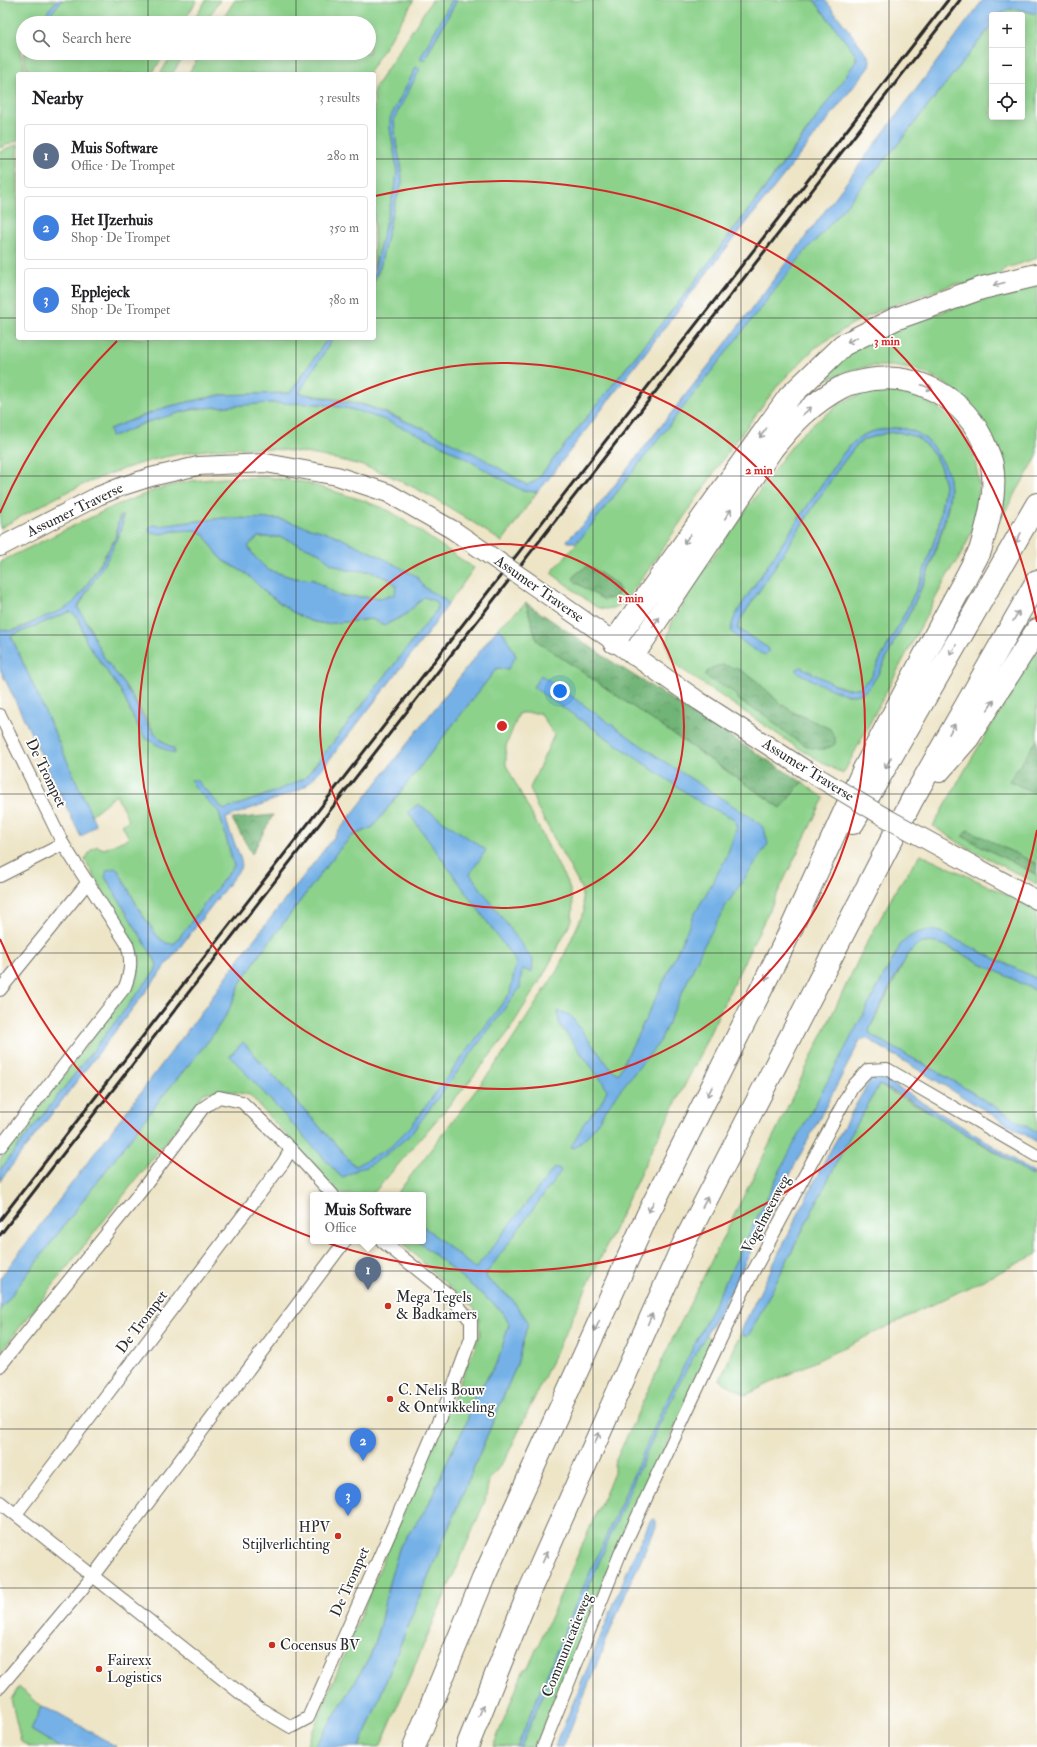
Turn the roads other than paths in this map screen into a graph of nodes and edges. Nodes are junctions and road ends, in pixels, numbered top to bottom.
1 (1037, 275) edge
2 (1037, 504) edge
3 (0, 547) edge
4 (1037, 581) edge
5 (1037, 630) edge
6 (614, 642) junction
7 (634, 654) junction
8 (0, 715) edge
9 (912, 800) junction
10 (63, 844) junction
11 (0, 876) edge
12 (88, 882) junction
13 (1037, 900) edge
14 (786, 940) junction
15 (0, 989) edge
16 (0, 1147) edge
17 (290, 1149) junction
18 (1037, 1156) edge
19 (330, 1192) edge
20 (343, 1244) edge
21 (386, 1244) edge
22 (0, 1366) edge
23 (0, 1502) edge
24 (16, 1514) junction
25 (620, 1554) joint
26 (93, 1576) junction
27 (0, 1687) edge
28 (414, 1747) edge
29 (467, 1747) edge
30 (543, 1747) edge

1 -> 6 highway
2 -> 14 highway
3 - 6 main road, Assumer Traverse, bridge
9 -> 4 highway
9 -> 5 highway
6 - 7 main road, Assumer Traverse
7 - 13 main road, Assumer Traverse, bridge
7 -> 14 highway
8 - 10 street, De Trompet
29 -> 9 highway
10 - 11 street
10 - 12 street, De Trompet
12 - 15 street
12 - 16 street, De Trompet
14 -> 28 highway
17 - 19 street
17 - 22 street
17 - 24 street, De Trompet
18 - 25 street, Vogelmeerweg
20 - 26 street
21 - 26 street, De Trompet
23 - 24 street, De Trompet
24 - 26 street, De Trompet
25 - 30 street, Communicatieweg
26 - 27 street

